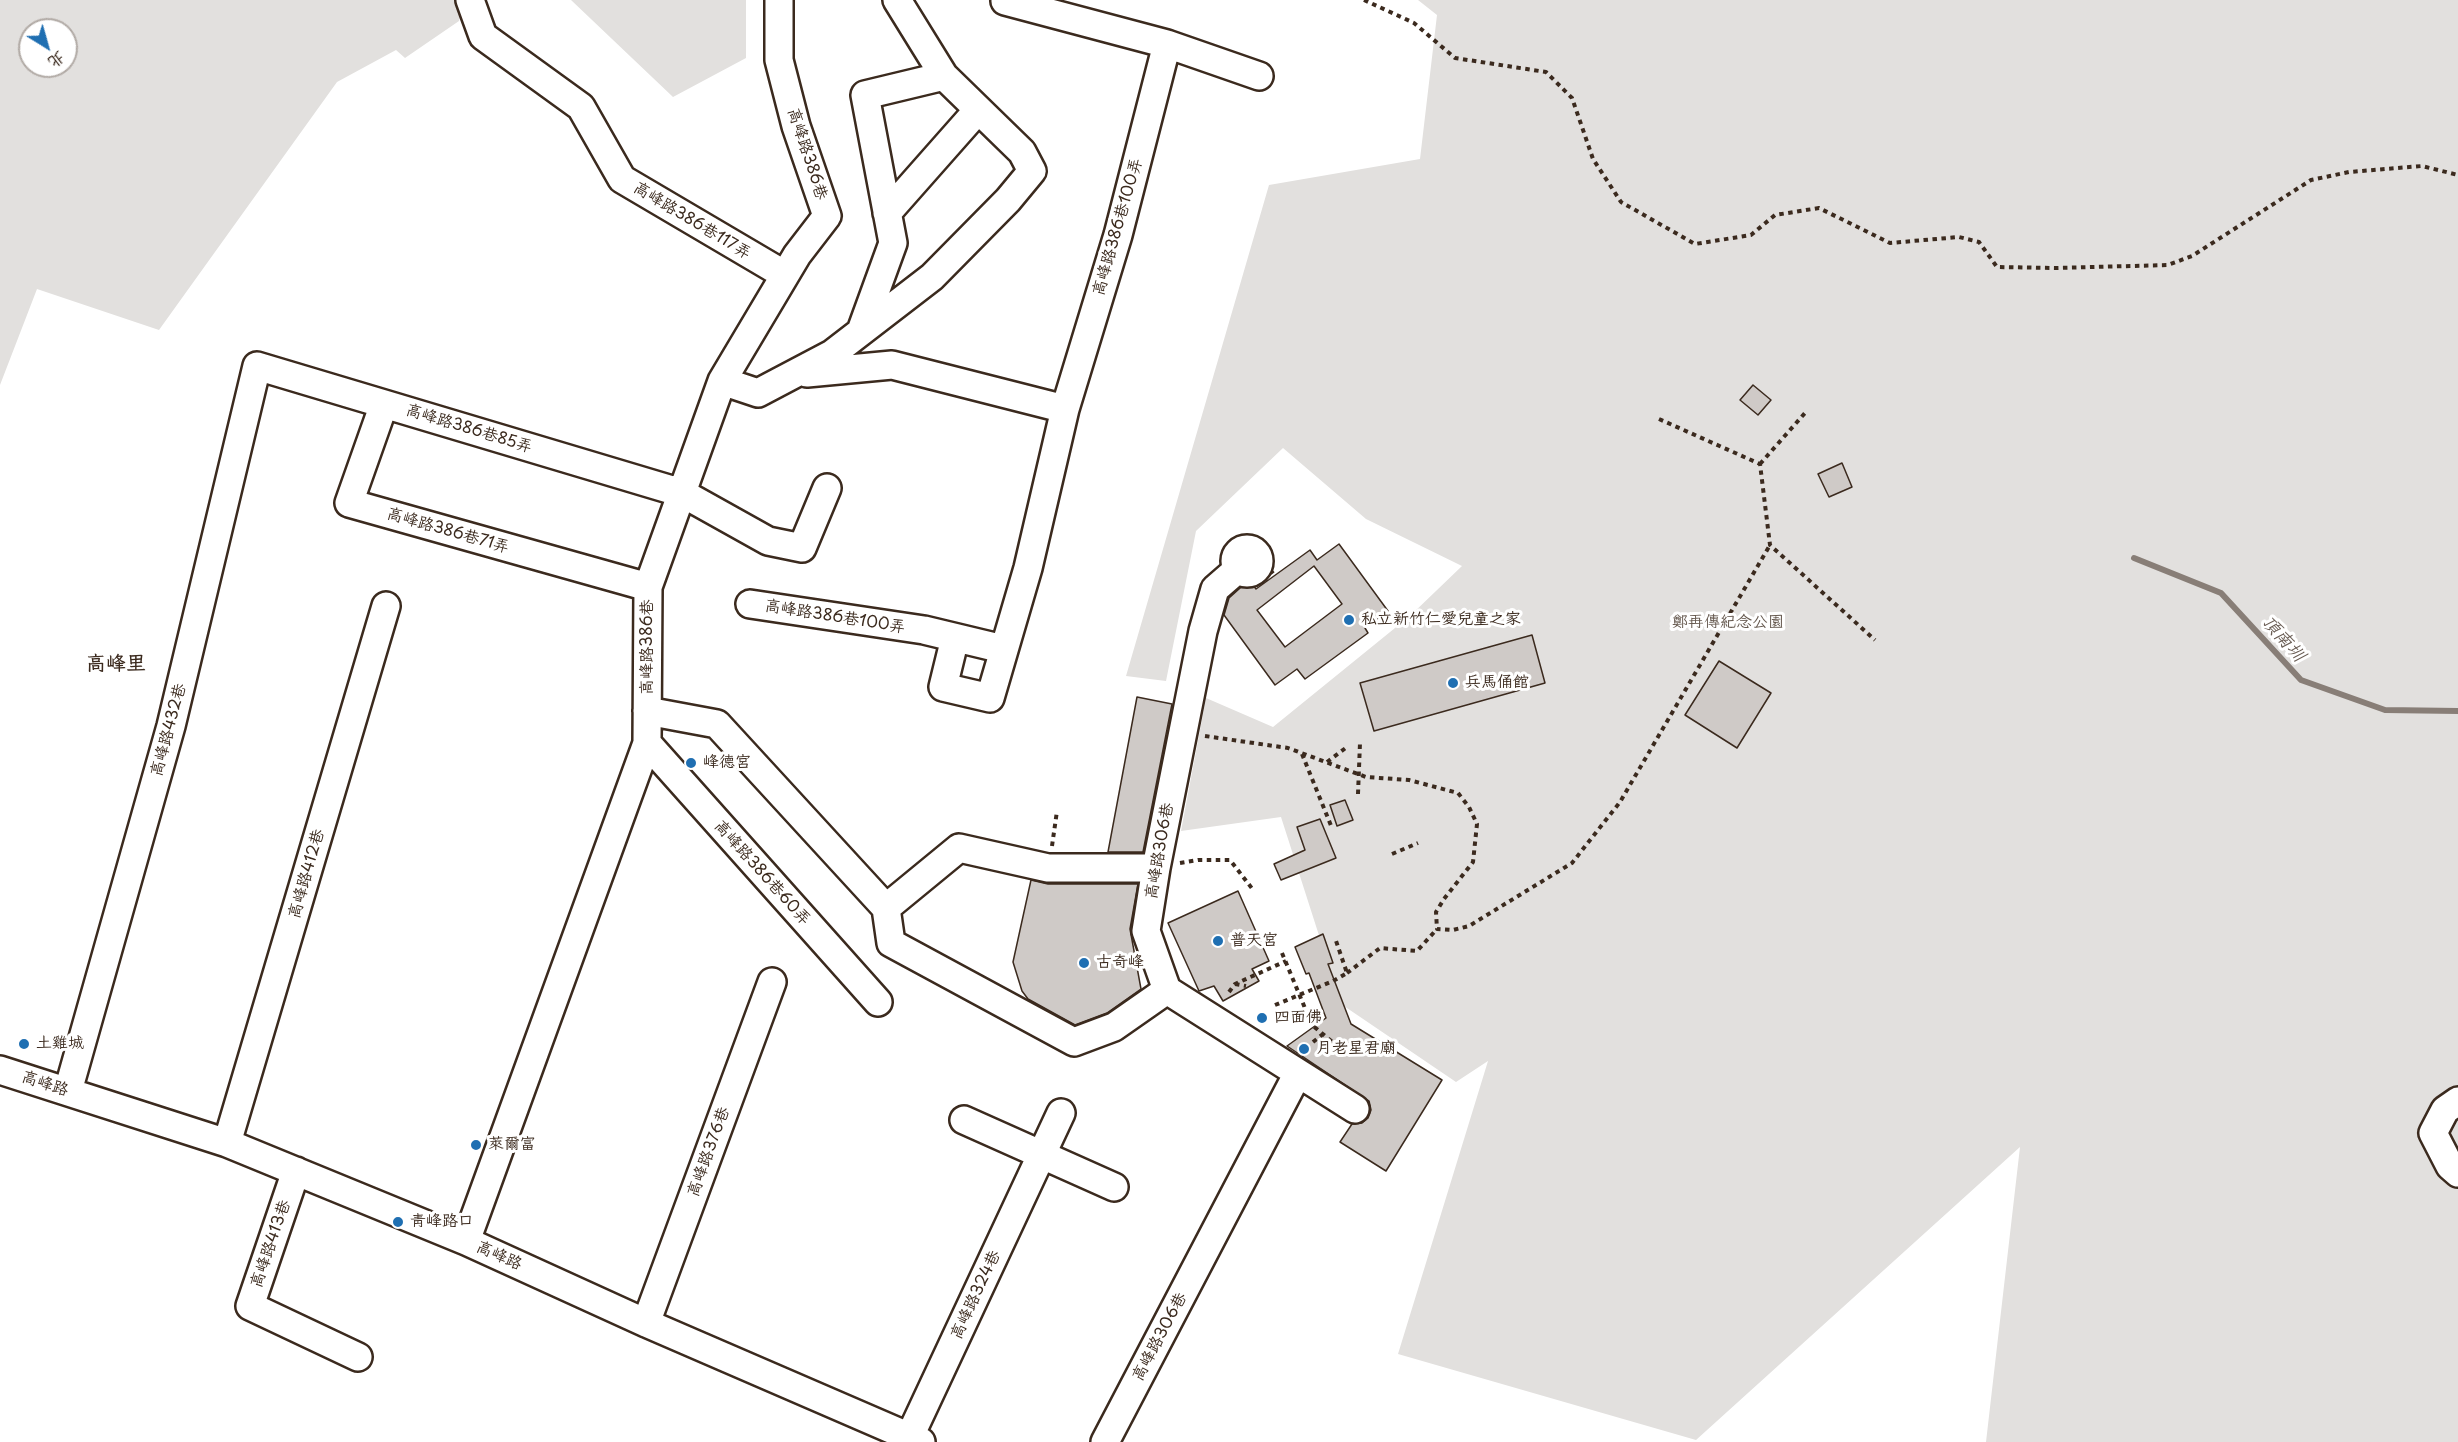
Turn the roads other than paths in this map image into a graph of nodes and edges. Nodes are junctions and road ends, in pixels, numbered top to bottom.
1 (470, 0) edge
2 (779, 0) edge
3 (897, 0) edge
4 (1005, 1) edge
5 (1167, 44) junction
6 (944, 76) junction
7 (1259, 76) dead end
8 (978, 110) junction
9 (887, 213) junction
10 (785, 275) junction
11 (861, 331) junction
12 (257, 366) joint
13 (794, 374) junction
14 (723, 381) junction
15 (384, 404) junction
16 (1065, 409) junction
17 (827, 488) dead end
18 (682, 493) junction
19 (1247, 561) road end
20 (648, 588) junction
21 (750, 604) dead end
22 (386, 606) dead end
23 (955, 638) junction
24 (1003, 649) junction
25 (647, 711) junction
26 (647, 743) junction
27 (1156, 868) junction
28 (886, 908) junction
29 (772, 982) dead end
30 (1167, 990) junction
31 (878, 1002) dead end
32 (0, 1070) edge
33 (1298, 1073) junction
34 (68, 1091) junction
35 (2458, 1101) edge
36 (1355, 1109) dead end
37 (1061, 1113) dead end
38 (964, 1120) dead end
39 (227, 1143) junction
40 (1042, 1155) junction
41 (296, 1171) junction
42 (2458, 1173) edge
43 (1114, 1187) dead end
44 (466, 1241) junction
45 (646, 1323) junction
46 (358, 1357) dead end
47 (915, 1439) edge
48 (1105, 1442) edge

1 - 10 street, 高峰路386巷117弄
2 - 10 street, 高峰路386巷
3 - 6 street
4 - 5 street
5 - 7 street
5 - 16 street, 高峰路386巷100弄
6 - 8 street
6 - 9 street
8 - 9 street
8 - 11 street
9 - 11 street
10 - 14 street, 高峰路386巷
11 - 13 street
12 - 15 street, 高峰路386巷85弄
12 - 34 street, 高峰路432巷
13 - 14 street
13 - 16 street
14 - 18 street, 高峰路386巷
15 - 18 street, 高峰路386巷85弄
15 - 20 street, 高峰路386巷71弄
16 - 24 street, 高峰路386巷100弄
17 - 18 street, 高峰路386巷85弄
18 - 20 street, 高峰路386巷
19 - 27 street, 高峰路306巷
20 - 25 street, 高峰路386巷
21 - 23 street, 高峰路386巷100弄
22 - 39 street, 高峰路412巷
23 - 24 street, 高峰路386巷100弄
23 - 24 street, 高峰路386巷100弄
25 - 26 street, 高峰路386巷
25 - 28 street
26 - 31 street, 高峰路386巷60弄
26 - 44 street, 高峰路386巷
27 - 28 street
27 - 30 street, 高峰路306巷
28 - 30 street
29 - 45 street, 高峰路376巷
30 - 33 street
32 - 34 street, 高峰路
33 - 36 street
33 - 48 street, 高峰路306巷
34 - 39 street, 高峰路
35 - 42 street
37 - 40 street, 高峰路324巷
38 - 40 street
39 - 41 street, 高峰路
40 - 43 street
40 - 47 street, 高峰路324巷
41 - 44 street, 高峰路
41 - 46 street, 高峰路413巷
44 - 45 street, 高峰路
45 - 47 street, 高峰路

